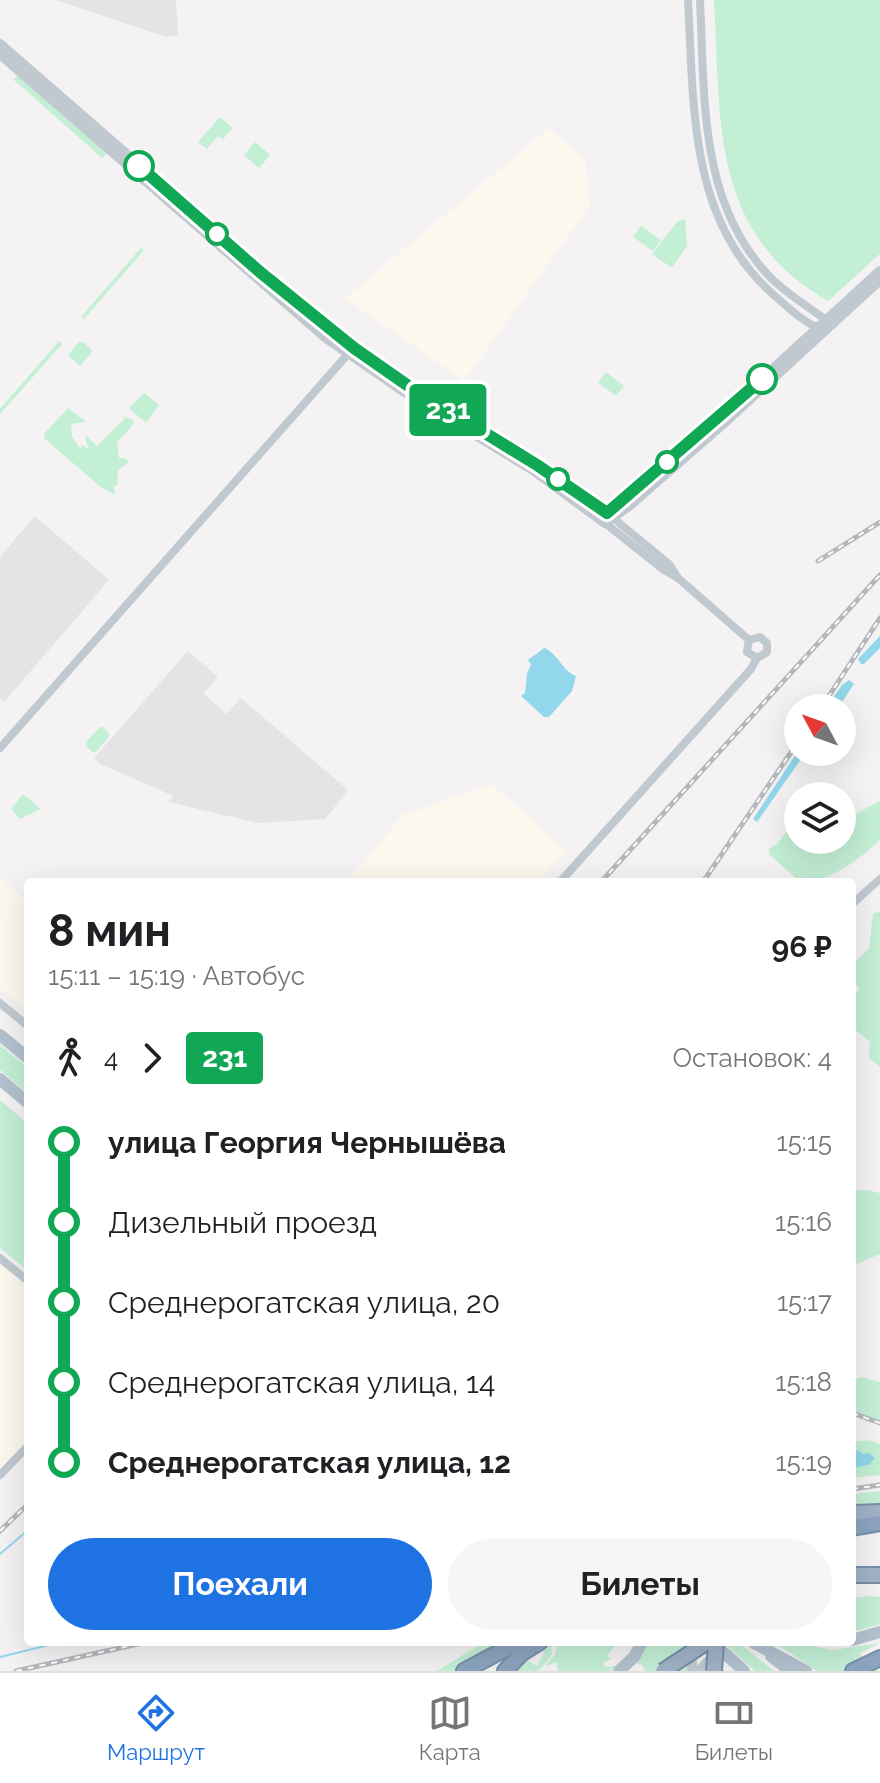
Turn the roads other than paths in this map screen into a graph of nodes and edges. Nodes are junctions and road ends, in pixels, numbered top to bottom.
1 (688, 0) edge
2 (700, 0) edge
3 (0, 44) edge
4 (0, 54) edge
5 (880, 271) edge
6 (880, 280) edge
7 (822, 326) junction
8 (348, 354) junction
9 (609, 518) junction
10 (749, 640) junction
11 (757, 658) junction
12 (0, 748) edge
13 (564, 878) edge
14 (880, 879) edge
15 (856, 900) edge
16 (0, 1003) edge
17 (24, 1023) edge
18 (0, 1035) edge
19 (24, 1055) edge
20 (0, 1079) edge
21 (24, 1100) edge
22 (0, 1258) edge
23 (24, 1278) edge
24 (24, 1450) edge
25 (0, 1475) edge
26 (880, 1512) edge
27 (856, 1513) edge
28 (880, 1523) edge
29 (856, 1527) edge
30 (880, 1532) edge
31 (856, 1535) edge
32 (856, 1575) edge
33 (880, 1575) edge
34 (880, 1632) edge
35 (856, 1639) edge
36 (510, 1646) edge
37 (534, 1646) edge
38 (640, 1646) edge
39 (701, 1646) edge
40 (759, 1646) edge
41 (761, 1646) edge
42 (719, 1657) edge
43 (880, 1658) edge
44 (464, 1671) edge
45 (505, 1671) edge
46 (619, 1671) edge
47 (663, 1671) edge
48 (699, 1671) edge
49 (744, 1671) edge
50 (790, 1671) edge
51 (806, 1671) edge
52 (853, 1671) edge

1 - 7 street
2 - 7 street
3 - 9 street
4 - 8 street
5 - 7 street
6 - 7 street
7 - 9 street
8 - 9 street
8 - 12 street
9 - 10 street
10 - 11 street
10 - 11 street
11 - 13 street
14 - 15 street
16 - 17 street
18 - 19 main road
20 - 21 main road
22 - 23 street
24 - 25 street
26 - 27 highway
28 - 29 highway
30 - 31 highway
32 - 33 highway
34 - 35 main road
36 - 44 highway
37 - 45 highway
38 - 46 main road
39 - 47 highway, bridge
40 - 50 main road
41 - 51 main road
42 - 48 street
42 - 49 main road
43 - 52 highway

